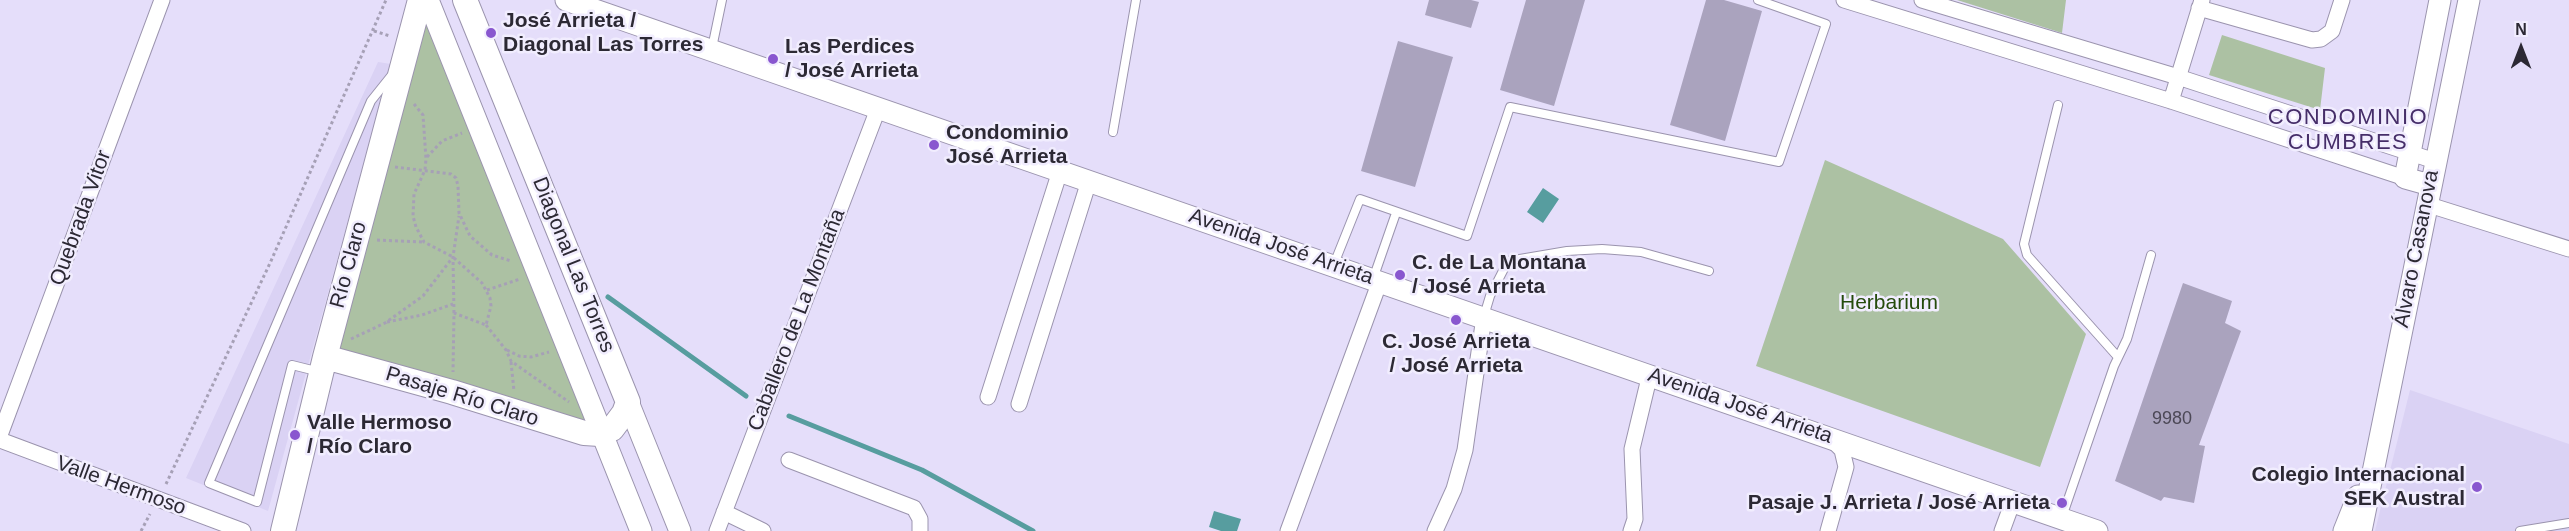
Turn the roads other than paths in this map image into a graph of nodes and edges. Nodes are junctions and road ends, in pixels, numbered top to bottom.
1 (162, 0) edge
2 (420, 0) edge
3 (428, 0) edge
4 (465, 0) edge
5 (566, 0) edge
6 (722, 0) edge
7 (1136, 0) edge
8 (1758, 0) edge
9 (1844, 0) edge
10 (1923, 0) edge
11 (2342, 0) edge
12 (2440, 0) edge
13 (2469, 0) edge
14 (2201, 4) edge
15 (1921, 24) junction
16 (712, 49) junction
17 (406, 59) junction
18 (2178, 77) junction
19 (2171, 101) junction
20 (2058, 105) dead end
21 (878, 109) junction
22 (1113, 132) dead end
23 (2410, 154) junction
24 (2435, 161) junction
25 (1060, 171) junction
26 (2405, 178) junction
27 (1089, 181) junction
28 (2428, 194) junction
29 (1396, 213) junction
30 (2569, 249) edge
31 (2151, 255) dead end
32 (1333, 265) junction
33 (1709, 271) dead end
34 (1377, 280) junction
35 (1484, 317) junction
36 (2117, 356) junction
37 (323, 365) junction
38 (1650, 374) junction
39 (988, 397) dead end
40 (628, 402) junction
41 (1019, 404) dead end
42 (600, 434) junction
43 (0, 435) edge
44 (1827, 436) junction
45 (0, 441) edge
46 (1883, 455) junction
47 (789, 460) dead end
48 (2374, 464) junction
49 (1846, 467) junction
50 (2013, 501) junction
51 (724, 512) junction
52 (2062, 519) junction
53 (2569, 523) edge
54 (243, 531) edge
55 (283, 531) edge
56 (641, 531) edge
57 (680, 531) edge
58 (717, 531) edge
59 (764, 531) edge
60 (920, 531) edge
61 (1288, 531) edge
62 (1435, 531) edge
63 (1631, 531) edge
64 (1828, 531) edge
65 (2002, 531) edge
66 (2097, 531) edge
67 (2344, 531) edge
68 (2361, 531) edge
69 (2520, 531) edge

1 - 43 street, Quebrada Vitor
2 - 17 main road, Río Claro
3 - 42 street, Diagonal Las Torres
4 - 40 main road, Diagonal Las Torres
5 - 16 street, Avenida José Arrieta
6 - 16 lane
7 - 22 lane
8 - 29 lane
9 - 15 street
10 - 15 street
10 - 18 street
11 - 14 street
12 - 23 street, Álvaro Casanova
13 - 24 street, Álvaro Casanova
14 - 18 street
15 - 19 street
16 - 21 street, Avenida José Arrieta
17 - 37 main road, Río Claro
17 - 37 lane
18 - 19 street
18 - 23 street
19 - 26 street
20 - 36 lane
21 - 25 street, Avenida José Arrieta
21 - 51 street, Caballero de La Montaña
23 - 24 street
23 - 26 street, Álvaro Casanova
24 - 28 street, Álvaro Casanova
25 - 27 street, Avenida José Arrieta
25 - 39 street
26 - 28 street
27 - 32 street, Avenida José Arrieta
27 - 41 street
28 - 30 street
28 - 48 street, Álvaro Casanova
29 - 32 lane
29 - 34 lane
31 - 36 lane
32 - 34 street, Avenida José Arrieta
33 - 35 lane
34 - 35 street, Avenida José Arrieta
34 - 61 street
35 - 38 street, Avenida José Arrieta
35 - 62 street
36 - 52 lane
37 - 42 main road, Pasaje Río Claro
37 - 55 main road, Río Claro
38 - 44 street, Avenida José Arrieta
38 - 63 street
40 - 42 main road
40 - 57 street, Diagonal Las Torres
42 - 56 street, Diagonal Las Torres
44 - 46 street, Avenida José Arrieta
44 - 49 street
45 - 54 street, Valle Hermoso
46 - 49 street
46 - 50 street, Avenida José Arrieta
47 - 60 street
48 - 67 street, Álvaro Casanova
48 - 68 street, Álvaro Casanova
49 - 64 street
50 - 52 street, Avenida José Arrieta
50 - 65 street
51 - 58 street, Caballero de La Montaña
51 - 59 street
52 - 66 street, Avenida José Arrieta
53 - 69 lane

